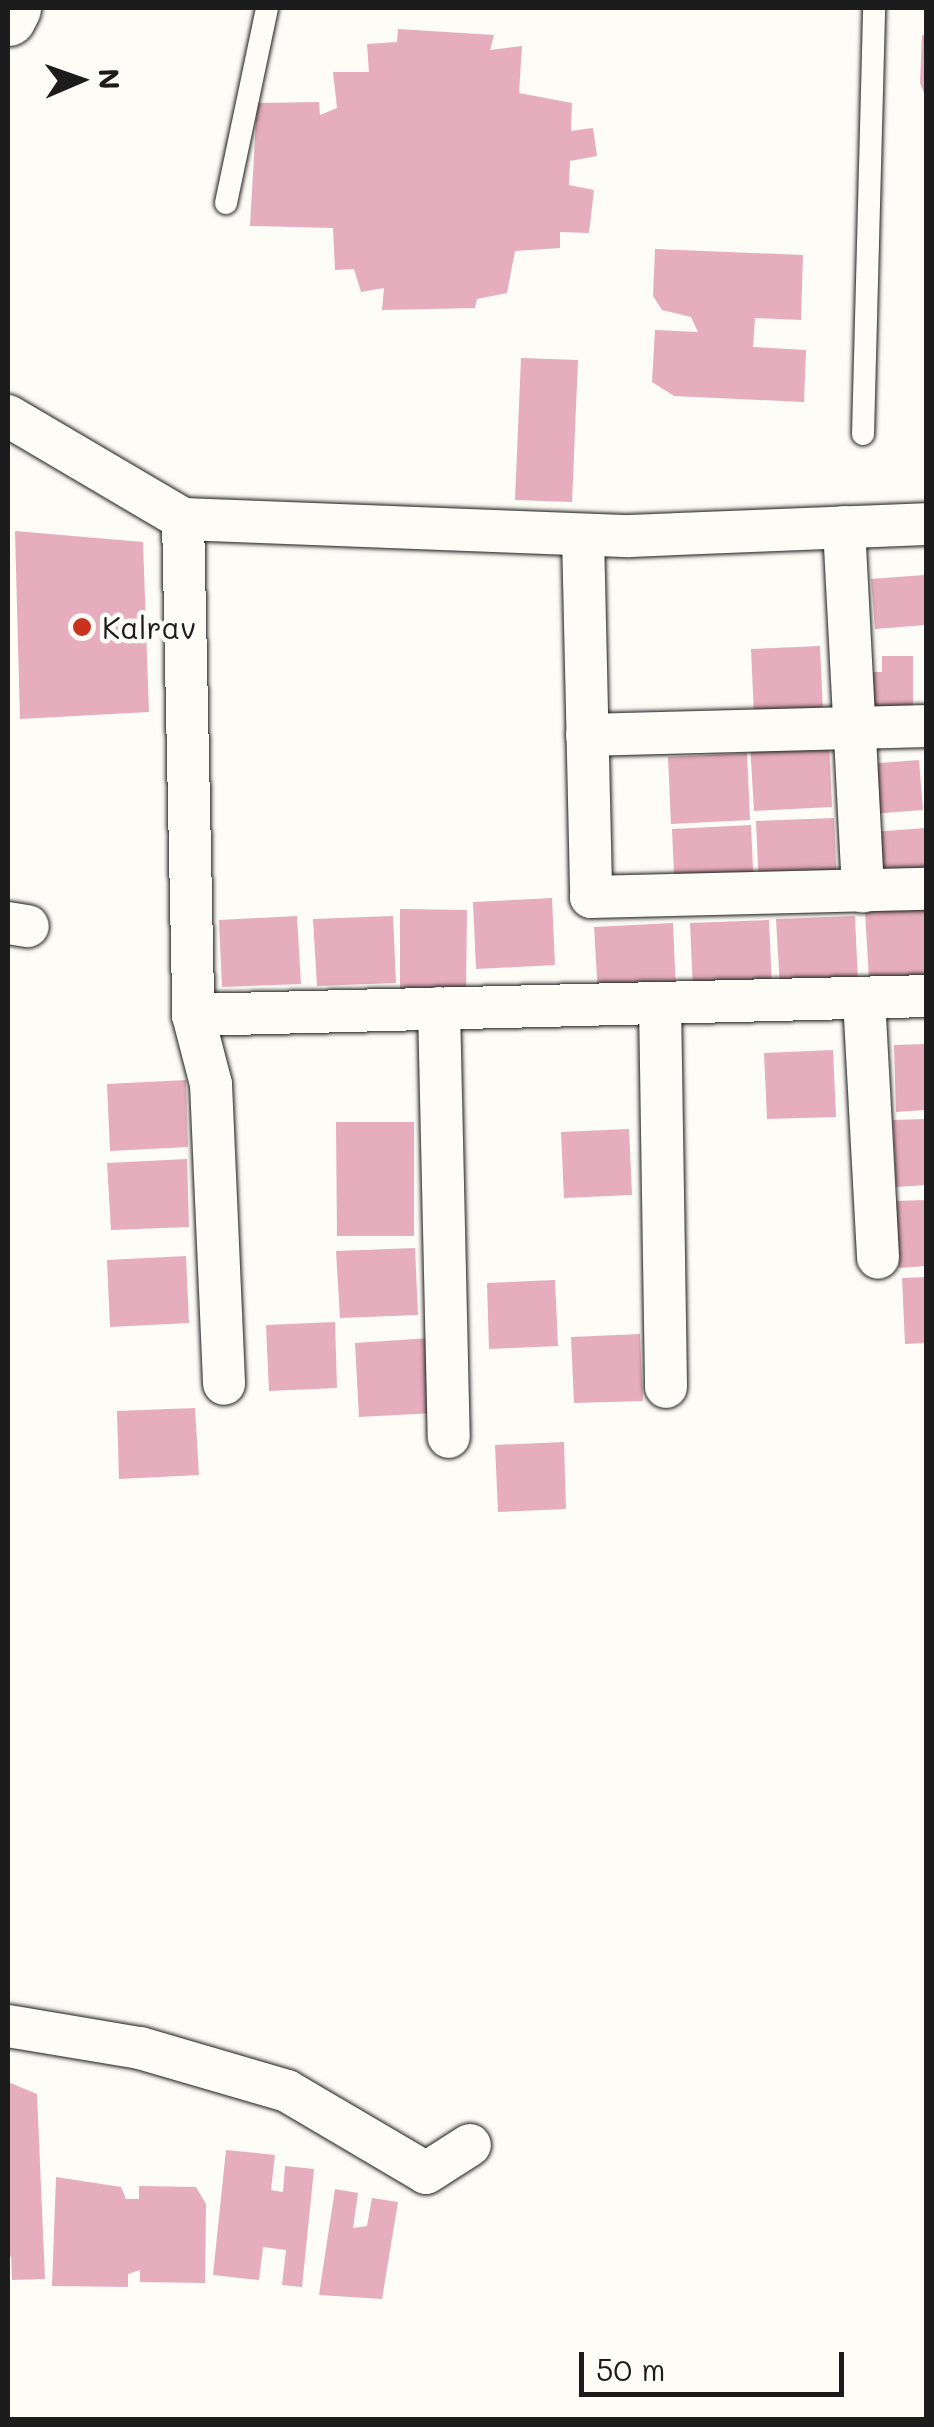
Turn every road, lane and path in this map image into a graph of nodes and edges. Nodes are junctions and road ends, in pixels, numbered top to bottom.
1 (13, 8) edge
2 (267, 8) edge
3 (874, 8) edge
4 (8, 18) edge
5 (226, 203) dead end
6 (8, 416) edge
7 (863, 434) dead end
8 (183, 519) junction
9 (926, 524) edge
10 (844, 527) junction
11 (583, 535) junction
12 (926, 726) edge
13 (854, 728) junction
14 (588, 735) junction
15 (926, 889) edge
16 (863, 892) junction
17 (926, 996) edge
18 (864, 998) junction
19 (660, 1003) junction
20 (440, 1008) junction
21 (193, 1015) junction
22 (878, 1258) dead end
23 (224, 1384) dead end
24 (666, 1387) dead end
25 (449, 1437) dead end
26 (8, 2026) edge
27 (470, 2145) dead end

1 - 4 main road
2 - 5 lane
3 - 7 lane
6 - 8 street
8 - 11 street
8 - 21 street
9 - 10 street
10 - 11 street
10 - 13 street
11 - 14 street
12 - 13 street
13 - 14 street
13 - 16 street
14 - 16 street
15 - 16 street
17 - 18 street
18 - 19 street
18 - 22 street
19 - 20 street
19 - 24 street
20 - 21 street
20 - 25 street
21 - 23 street
26 - 27 street

